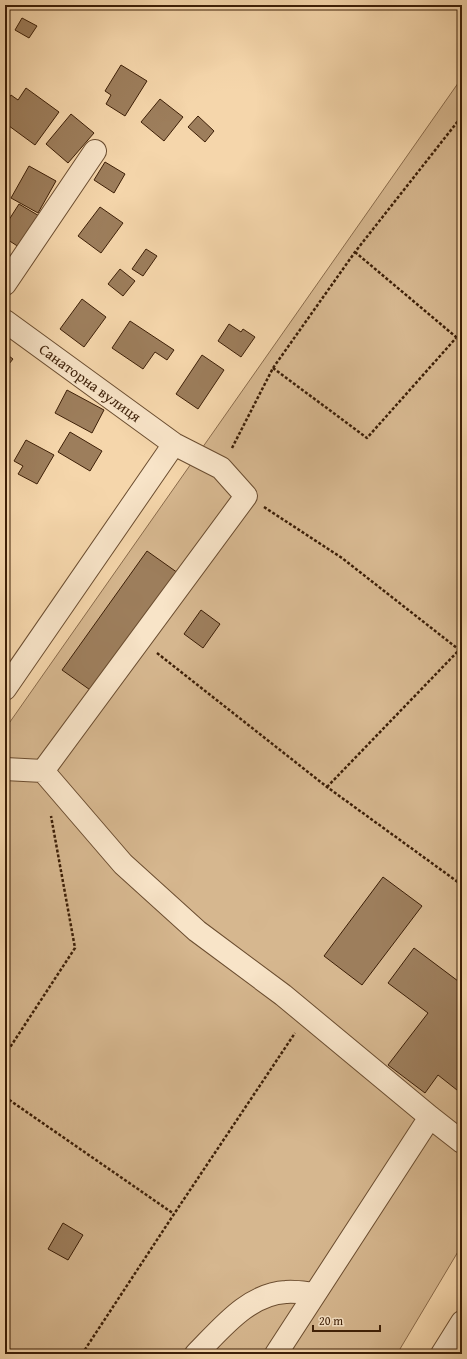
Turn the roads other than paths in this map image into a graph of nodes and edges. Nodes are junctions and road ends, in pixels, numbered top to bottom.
1 (95, 150) dead end
2 (5, 284) edge
3 (5, 321) edge
4 (174, 444) junction
5 (5, 689) edge
6 (5, 769) edge
7 (42, 771) junction
8 (430, 1117) junction
9 (462, 1142) edge
10 (314, 1294) junction
11 (462, 1322) edge
12 (196, 1354) edge
13 (276, 1354) edge
14 (442, 1354) edge

1 - 2 street
3 - 4 street, Санаторна вулиця
4 - 5 street
4 - 7 street, Санаторна вулиця
6 - 7 street
7 - 8 street
8 - 9 street
8 - 10 street
10 - 12 street
10 - 13 street
11 - 14 street

